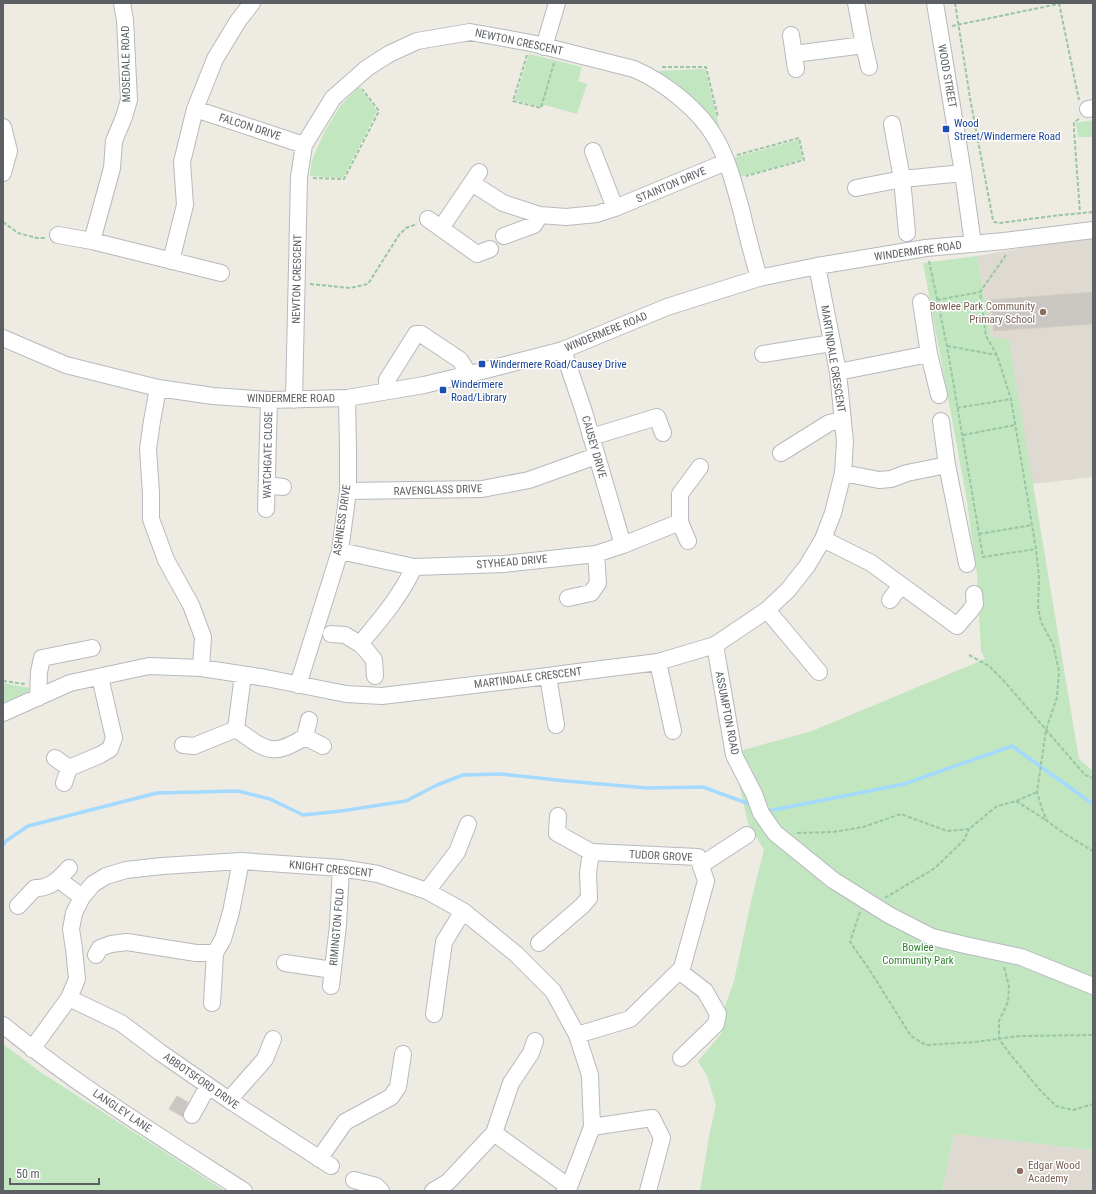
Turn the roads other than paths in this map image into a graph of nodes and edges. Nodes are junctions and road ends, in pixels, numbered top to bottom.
1 (122, 3) edge
2 (252, 3) edge
3 (557, 3) edge
4 (856, 3) edge
5 (935, 3) edge
6 (792, 35) dead end
7 (864, 45) junction
8 (544, 47) junction
9 (869, 67) dead end
10 (195, 109) junction
11 (892, 124) dead end
12 (3, 127) edge
13 (304, 145) junction
14 (593, 151) dead end
15 (725, 160) junction
16 (3, 173) edge
17 (963, 173) junction
18 (902, 179) junction
19 (856, 188) dead end
20 (616, 208) junction
21 (540, 215) junction
22 (428, 219) road end
23 (441, 228) junction
24 (1093, 230) edge
25 (907, 233) dead end
26 (58, 235) road end
27 (504, 236) dead end
28 (92, 241) junction
29 (973, 244) junction
30 (490, 249) dead end
31 (171, 261) junction
32 (817, 266) junction
33 (221, 273) dead end
34 (759, 278) junction
35 (929, 301) road end
36 (3, 338) edge
37 (832, 343) junction
38 (563, 350) junction
39 (763, 354) dead end
40 (929, 354) junction
41 (838, 372) junction
42 (469, 374) junction
43 (158, 388) junction
44 (387, 391) junction
45 (938, 395) dead end
46 (347, 398) junction
47 (269, 400) junction
48 (294, 400) junction
49 (843, 420) junction
50 (940, 421) dead end
51 (663, 433) dead end
52 (591, 438) junction
53 (781, 453) dead end
54 (596, 456) junction
55 (946, 458) junction
56 (700, 467) dead end
57 (843, 472) junction
58 (267, 485) junction
59 (283, 487) dead end
60 (348, 491) junction
61 (266, 509) dead end
62 (680, 522) junction
63 (823, 539) junction
64 (688, 541) dead end
65 (623, 545) junction
66 (340, 551) junction
67 (596, 554) junction
68 (967, 564) dead end
69 (414, 567) junction
70 (900, 585) junction
71 (974, 594) dead end
72 (568, 598) dead end
73 (890, 600) dead end
74 (767, 610) junction
75 (331, 634) dead end
76 (360, 644) junction
77 (715, 645) junction
78 (92, 648) dead end
79 (658, 662) junction
80 (201, 668) junction
81 (819, 672) dead end
82 (243, 675) junction
83 (375, 676) dead end
84 (548, 676) junction
85 (100, 677) junction
86 (298, 685) junction
87 (38, 692) junction
88 (3, 713) edge
89 (309, 720) dead end
90 (556, 725) dead end
91 (236, 729) junction
92 (673, 731) dead end
93 (305, 737) junction
94 (183, 745) dead end
95 (324, 746) dead end
96 (55, 758) dead end
97 (70, 768) junction
98 (64, 783) dead end
99 (558, 816) dead end
100 (468, 824) dead end
101 (747, 834) dead end
102 (591, 852) junction
103 (241, 861) junction
104 (701, 865) junction
105 (341, 868) junction
106 (427, 891) junction
107 (82, 897) junction
108 (18, 906) dead end
109 (463, 911) junction
110 (539, 943) dead end
111 (214, 953) junction
112 (96, 955) dead end
113 (285, 963) dead end
114 (333, 970) junction
115 (679, 971) junction
116 (331, 986) dead end
117 (1093, 986) edge
118 (69, 998) junction
119 (212, 1003) dead end
120 (434, 1014) dead end
121 (3, 1025) edge
122 (578, 1035) junction
123 (273, 1039) dead end
124 (534, 1041) dead end
125 (32, 1049) junction
126 (403, 1054) dead end
127 (681, 1058) dead end
128 (208, 1086) junction
129 (229, 1100) junction
130 (192, 1115) dead end
131 (592, 1127) junction
132 (494, 1133) junction
133 (354, 1180) dead end
134 (566, 1189) edge
135 (244, 1191) edge
136 (381, 1191) edge
137 (433, 1191) edge
138 (648, 1191) edge

1 - 28 street, MOSEDALE ROAD
2 - 10 street
3 - 8 street
4 - 7 street
5 - 17 street, WOOD STREET
6 - 7 street
7 - 9 street
8 - 13 street, NEWTON CRESCENT
8 - 15 street, NEWTON CRESCENT
10 - 13 street, FALCON DRIVE
10 - 31 street
11 - 18 street
12 - 16 street
13 - 48 street, NEWTON CRESCENT
14 - 20 street
15 - 20 street, STAINTON DRIVE
15 - 34 street, NEWTON CRESCENT
17 - 18 street
17 - 29 street, WOOD STREET
18 - 19 street
18 - 25 street
20 - 21 street, STAINTON DRIVE
21 - 23 street, STAINTON DRIVE
21 - 27 street
22 - 23 street
23 - 30 street
24 - 29 street, WINDERMERE ROAD
26 - 28 street
28 - 31 street
29 - 32 street, WINDERMERE ROAD
31 - 33 street
32 - 34 street, WINDERMERE ROAD
32 - 37 street, MARTINDALE CRESCENT
34 - 38 street, WINDERMERE ROAD
35 - 40 street
36 - 43 street, WINDERMERE ROAD
37 - 39 street
37 - 41 street, MARTINDALE CRESCENT
38 - 42 street, WINDERMERE ROAD
38 - 52 street, CAUSEY DRIVE
40 - 41 street
40 - 45 street
41 - 49 street, MARTINDALE CRESCENT
42 - 44 street, WINDERMERE ROAD
42 - 44 street
43 - 47 street, WINDERMERE ROAD
43 - 80 street
44 - 46 street, WINDERMERE ROAD
46 - 48 street, WINDERMERE ROAD
46 - 60 street, ASHNESS DRIVE
47 - 48 street, WINDERMERE ROAD
47 - 58 street, WATCHGATE CLOSE
49 - 53 street
49 - 57 street, MARTINDALE CRESCENT
50 - 55 street
51 - 52 street
52 - 54 street, CAUSEY DRIVE
54 - 60 street, RAVENGLASS DRIVE
54 - 65 street, CAUSEY DRIVE
55 - 57 street
55 - 68 street
56 - 62 street
57 - 63 street, MARTINDALE CRESCENT
58 - 59 street
58 - 61 street, WATCHGATE CLOSE
60 - 66 street, ASHNESS DRIVE
62 - 64 street
62 - 65 street, STYHEAD DRIVE
63 - 70 street
63 - 74 street, MARTINDALE CRESCENT
65 - 67 street, STYHEAD DRIVE
66 - 69 street, STYHEAD DRIVE
66 - 86 street, ASHNESS DRIVE
67 - 69 street, STYHEAD DRIVE
67 - 72 street
69 - 76 street
70 - 71 street
70 - 73 street
74 - 77 street, MARTINDALE CRESCENT
74 - 81 street
75 - 76 street
76 - 83 street
77 - 79 street, MARTINDALE CRESCENT
77 - 117 street, ASSUMPTON ROAD
78 - 87 street
79 - 84 street, MARTINDALE CRESCENT
79 - 92 street
80 - 82 street, MARTINDALE CRESCENT
80 - 85 street, MARTINDALE CRESCENT
82 - 86 street, MARTINDALE CRESCENT
82 - 91 street
84 - 86 street, MARTINDALE CRESCENT
84 - 90 street
85 - 87 street, MARTINDALE CRESCENT
85 - 97 street
87 - 88 street, MARTINDALE CRESCENT
89 - 93 street
91 - 93 street
91 - 94 street
93 - 95 street
96 - 97 street
97 - 98 street
99 - 102 street
100 - 106 street
101 - 104 street
102 - 104 street, TUDOR GROVE
102 - 110 street
103 - 105 street, KNIGHT CRESCENT
103 - 107 street, KNIGHT CRESCENT
103 - 111 street
104 - 115 street, TUDOR GROVE
105 - 106 street, KNIGHT CRESCENT
105 - 114 street, RIMINGTON FOLD
106 - 109 street, KNIGHT CRESCENT
107 - 108 street
107 - 118 street, KNIGHT CRESCENT
109 - 120 street
109 - 122 street, KNIGHT CRESCENT
111 - 112 street
111 - 119 street
113 - 114 street
114 - 116 street, RIMINGTON FOLD
115 - 122 street, TUDOR GROVE
115 - 127 street
118 - 125 street, KNIGHT CRESCENT
118 - 128 street, ABBOTSFORD DRIVE
121 - 125 street, LANGLEY LANE
122 - 131 street, KNIGHT CRESCENT
123 - 129 street
124 - 132 street
125 - 135 street, LANGLEY LANE
126 - 129 street, ABBOTSFORD DRIVE
128 - 129 street, ABBOTSFORD DRIVE
128 - 130 street
131 - 134 street, KNIGHT CRESCENT
131 - 138 street
132 - 134 street
132 - 137 street
133 - 136 street

